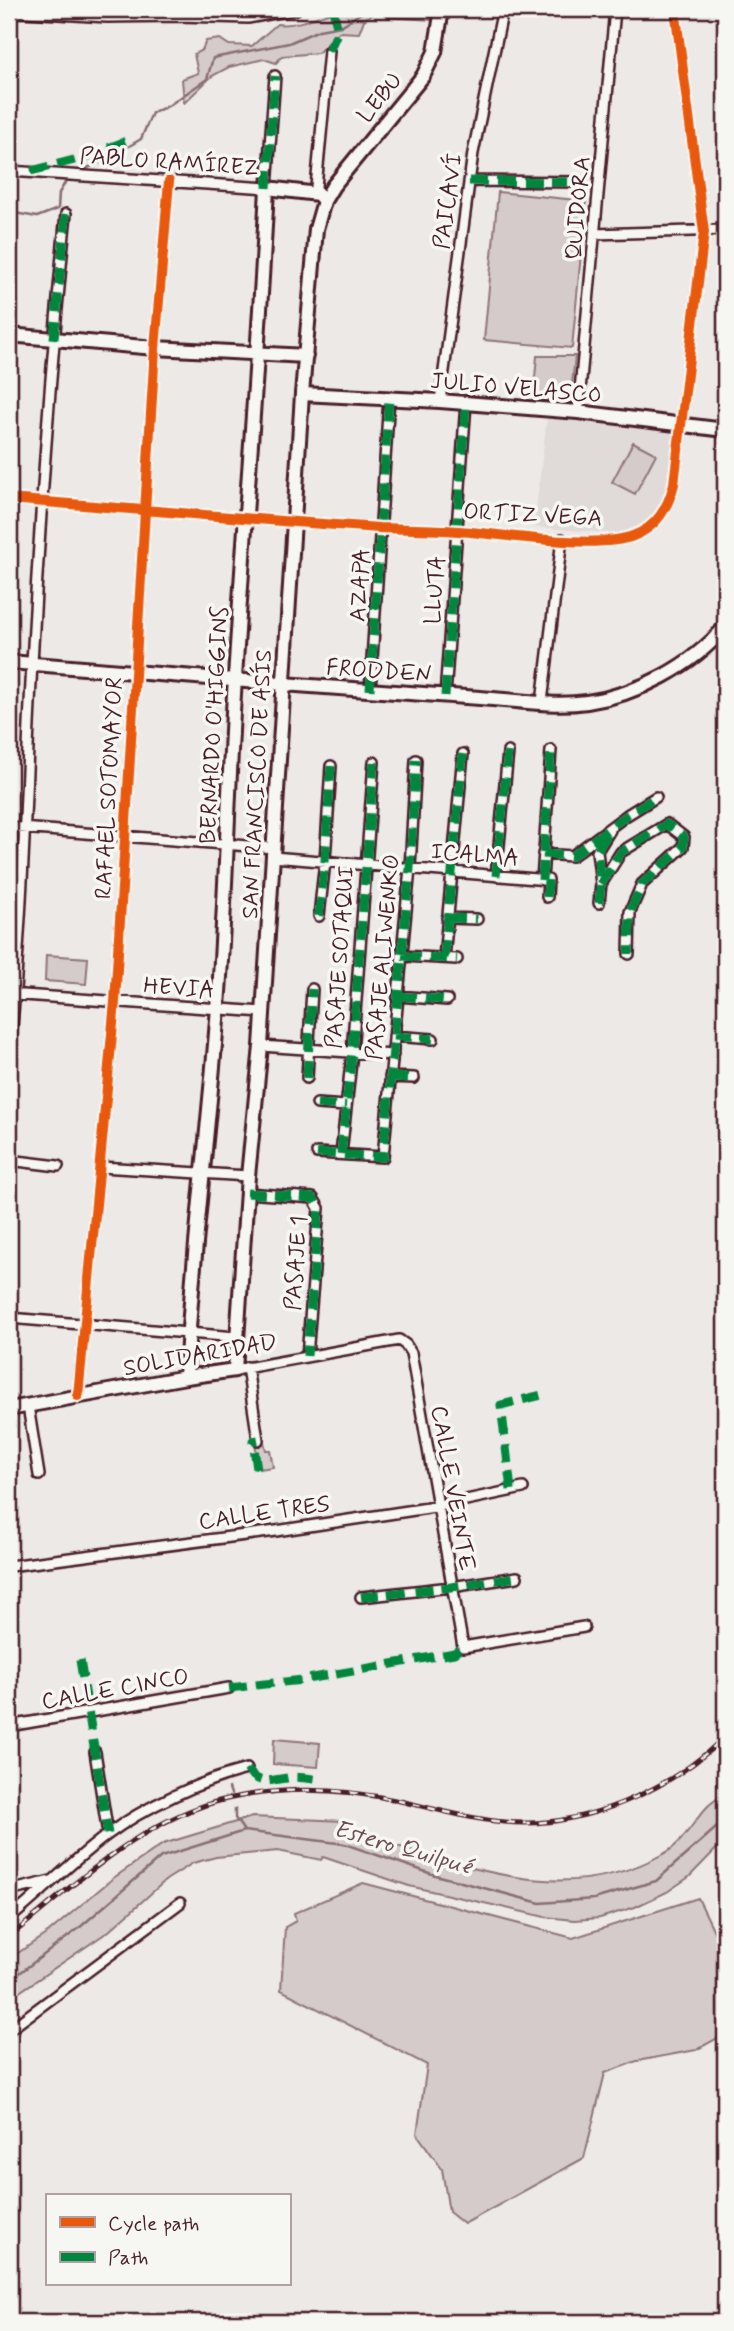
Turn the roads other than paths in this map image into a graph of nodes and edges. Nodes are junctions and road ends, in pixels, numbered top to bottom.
1 (296, 9) edge
2 (442, 9) edge
3 (503, 9) edge
4 (615, 9) edge
5 (675, 9) edge
6 (9, 11) edge
7 (281, 11) edge
8 (179, 12) edge
9 (108, 13) edge
10 (329, 51) dead end
11 (275, 75) dead end
12 (9, 171) edge
13 (169, 181) junction
14 (469, 181) junction
15 (582, 182) dead end
16 (267, 188) junction
17 (321, 197) junction
18 (66, 214) dead end
19 (725, 230) edge
20 (704, 232) junction
21 (594, 234) junction
22 (9, 335) edge
23 (54, 339) junction
24 (155, 348) junction
25 (259, 353) junction
26 (306, 356) junction
27 (302, 394) junction
28 (389, 398) junction
29 (440, 401) junction
30 (466, 403) junction
31 (578, 412) junction
32 (682, 425) junction
33 (725, 430) edge
34 (9, 499) edge
35 (42, 502) junction
36 (146, 510) junction
37 (246, 518) junction
38 (294, 522) junction
39 (383, 528) junction
40 (457, 531) junction
41 (562, 539) junction
42 (725, 627) edge
43 (9, 662) edge
44 (32, 664) junction
45 (135, 672) junction
46 (234, 681) junction
47 (283, 684) junction
48 (370, 691) junction
49 (445, 695) junction
50 (542, 702) junction
51 (551, 750) dead end
52 (508, 752) dead end
53 (463, 754) dead end
54 (416, 760) dead end
55 (374, 762) dead end
56 (331, 766) dead end
57 (656, 797) dead end
58 (612, 826) junction
59 (9, 827) edge
60 (26, 828) junction
61 (127, 835) junction
62 (229, 844) junction
63 (273, 853) junction
64 (544, 854) junction
65 (326, 861) junction
66 (365, 864) junction
67 (410, 868) junction
68 (452, 872) junction
69 (496, 876) junction
70 (545, 880) junction
71 (601, 884) junction
72 (547, 897) dead end
73 (599, 904) dead end
74 (319, 916) dead end
75 (447, 918) junction
76 (478, 919) dead end
77 (629, 954) dead end
78 (402, 956) junction
79 (443, 958) junction
80 (457, 959) dead end
81 (312, 989) dead end
82 (12, 994) edge
83 (398, 996) junction
84 (447, 1000) dead end
85 (116, 1002) junction
86 (218, 1010) junction
87 (263, 1012) junction
88 (394, 1036) junction
89 (433, 1038) dead end
90 (261, 1046) junction
91 (308, 1050) junction
92 (352, 1053) junction
93 (9, 1054) edge
94 (393, 1055) junction
95 (390, 1077) junction
96 (307, 1078) dead end
97 (414, 1078) dead end
98 (317, 1104) dead end
99 (346, 1106) junction
100 (317, 1153) dead end
101 (341, 1154) junction
102 (9, 1160) edge
103 (58, 1166) dead end
104 (101, 1167) junction
105 (201, 1173) junction
106 (248, 1176) junction
107 (247, 1193) junction
108 (9, 1318) edge
109 (85, 1325) junction
110 (188, 1334) junction
111 (236, 1337) junction
112 (399, 1340) joint
113 (307, 1356) junction
114 (241, 1368) junction
115 (186, 1377) junction
116 (78, 1396) junction
117 (28, 1406) junction
118 (9, 1409) edge
119 (258, 1440) dead end
120 (39, 1475) dead end
121 (523, 1488) dead end
122 (439, 1505) junction
123 (9, 1566) edge
124 (517, 1577) dead end
125 (452, 1587) junction
126 (361, 1597) dead end
127 (583, 1627) dead end
128 (229, 1688) dead end
129 (9, 1726) edge
130 (95, 1752) dead end
131 (247, 1769) dead end
132 (108, 1834) junction
133 (54, 1880) junction
134 (9, 1891) edge
135 (180, 1903) dead end
136 (9, 1919) edge
137 (9, 2030) edge

1 - 7 street
2 - 17 main road, LEBU
3 - 14 street, PAICAVÍ
4 - 21 street, QUIDORA
5 - 20 street, ORTIZ VEGA
6 - 9 street
7 - 8 street
8 - 9 street
10 - 17 street, SAN FRANCISCO DE ASÍS
11 - 16 street, BERNARDO O'HIGGINS
12 - 13 street, PABLO RAMÍREZ
13 - 16 street, PABLO RAMÍREZ
13 - 24 street, RAFAEL SOTOMAYOR
14 - 15 street
14 - 29 street, PAICAVÍ
16 - 17 main road, PABLO RAMÍREZ
16 - 25 main road, BERNARDO O'HIGGINS
17 - 26 main road, SAN FRANCISCO DE ASÍS
18 - 23 street
19 - 20 street
20 - 21 street
20 - 32 street, ORTIZ VEGA
21 - 31 street, QUIDORA
22 - 23 main road
23 - 24 main road
23 - 35 street
24 - 25 main road
24 - 36 street, RAFAEL SOTOMAYOR
25 - 26 main road
25 - 37 main road, BERNARDO O'HIGGINS
26 - 27 main road, SAN FRANCISCO DE ASÍS
27 - 28 main road, JULIO VELASCO
27 - 38 main road, SAN FRANCISCO DE ASÍS
28 - 29 main road, JULIO VELASCO
28 - 39 street, AZAPA
29 - 30 main road, JULIO VELASCO
30 - 31 main road, JULIO VELASCO
30 - 40 street, LLUTA
31 - 32 main road, JULIO VELASCO
32 - 33 main road, JULIO VELASCO
32 - 41 street, ORTIZ VEGA
34 - 35 street, ORTIZ VEGA
35 - 36 street, ORTIZ VEGA
35 - 44 street
36 - 37 street, ORTIZ VEGA
36 - 45 street, RAFAEL SOTOMAYOR
37 - 38 street, ORTIZ VEGA
37 - 46 main road, BERNARDO O'HIGGINS
38 - 39 street, ORTIZ VEGA
38 - 47 main road, SAN FRANCISCO DE ASÍS
39 - 40 street, ORTIZ VEGA
39 - 48 street, AZAPA
40 - 41 street, ORTIZ VEGA
40 - 49 street, LLUTA
41 - 50 street
42 - 50 main road, FRODDEN
43 - 44 main road, FRODDEN
44 - 45 main road, FRODDEN
44 - 60 street
45 - 46 main road, FRODDEN
45 - 61 street, RAFAEL SOTOMAYOR
46 - 47 main road, FRODDEN
46 - 62 main road, BERNARDO O'HIGGINS
47 - 48 main road, FRODDEN
47 - 63 main road, SAN FRANCISCO DE ASÍS
48 - 49 main road, FRODDEN
49 - 50 main road, FRODDEN
51 - 64 street
52 - 69 street
53 - 68 street
54 - 67 street, PASAJE ALIWENKO
55 - 66 street, PASAJE SOTAQUI
56 - 65 street
57 - 58 street
58 - 64 street
58 - 71 street
59 - 60 street, ICALMA
60 - 61 street, ICALMA
60 - 82 street
61 - 62 street, ICALMA
61 - 85 street, RAFAEL SOTOMAYOR
62 - 63 street, ICALMA
62 - 86 main road, BERNARDO O'HIGGINS
63 - 65 street, ICALMA
63 - 87 main road, SAN FRANCISCO DE ASÍS
64 - 70 street
65 - 66 street, ICALMA
65 - 74 street
66 - 67 street, ICALMA
66 - 92 street, PASAJE SOTAQUI
67 - 68 street, ICALMA
67 - 78 street, PASAJE ALIWENKO
68 - 69 street, ICALMA
68 - 75 street
69 - 70 street, ICALMA
70 - 72 street
71 - 73 street
71 - 77 street
75 - 76 street
75 - 79 street
78 - 79 street
78 - 83 street, PASAJE ALIWENKO
79 - 80 street
81 - 91 street
82 - 85 street, HEVIA
82 - 93 street
83 - 84 street
83 - 88 street, PASAJE ALIWENKO
85 - 86 street, HEVIA
85 - 104 street, RAFAEL SOTOMAYOR
86 - 87 street, HEVIA
86 - 105 main road, BERNARDO O'HIGGINS
87 - 90 main road, SAN FRANCISCO DE ASÍS
88 - 89 street
88 - 94 street, PASAJE ALIWENKO
90 - 91 street
90 - 106 main road, SAN FRANCISCO DE ASÍS
91 - 92 street
91 - 96 street
92 - 94 street
92 - 99 street, PASAJE SOTAQUI
94 - 95 street, PASAJE ALIWENKO
95 - 97 street
95 - 101 street, PASAJE ALIWENKO
98 - 99 street
99 - 101 street, PASAJE SOTAQUI
100 - 101 street
102 - 103 street
104 - 105 street
104 - 109 street, RAFAEL SOTOMAYOR
105 - 106 street
105 - 110 main road, BERNARDO O'HIGGINS
106 - 107 main road, SAN FRANCISCO DE ASÍS
107 - 111 main road, SAN FRANCISCO DE ASÍS
107 - 113 street, PASAJE 1
108 - 109 street
109 - 110 street
109 - 116 street, RAFAEL SOTOMAYOR
110 - 111 street
110 - 115 main road, BERNARDO O'HIGGINS
111 - 114 main road, SAN FRANCISCO DE ASÍS
112 - 113 street, SOLIDARIDAD
112 - 122 street, CALLE VEINTE
113 - 114 street, SOLIDARIDAD
114 - 115 main road, SOLIDARIDAD
114 - 119 street
115 - 116 main road, SOLIDARIDAD
116 - 117 main road, SOLIDARIDAD
117 - 118 main road, SOLIDARIDAD
117 - 120 street
121 - 122 street, CALLE TRES
122 - 123 street, CALLE TRES
122 - 125 street, CALLE VEINTE
124 - 125 street
125 - 126 street
125 - 127 street, CALLE VEINTE
128 - 129 street, CALLE CINCO
130 - 132 street
131 - 132 street
132 - 133 street
133 - 134 street
133 - 136 street
135 - 137 street

